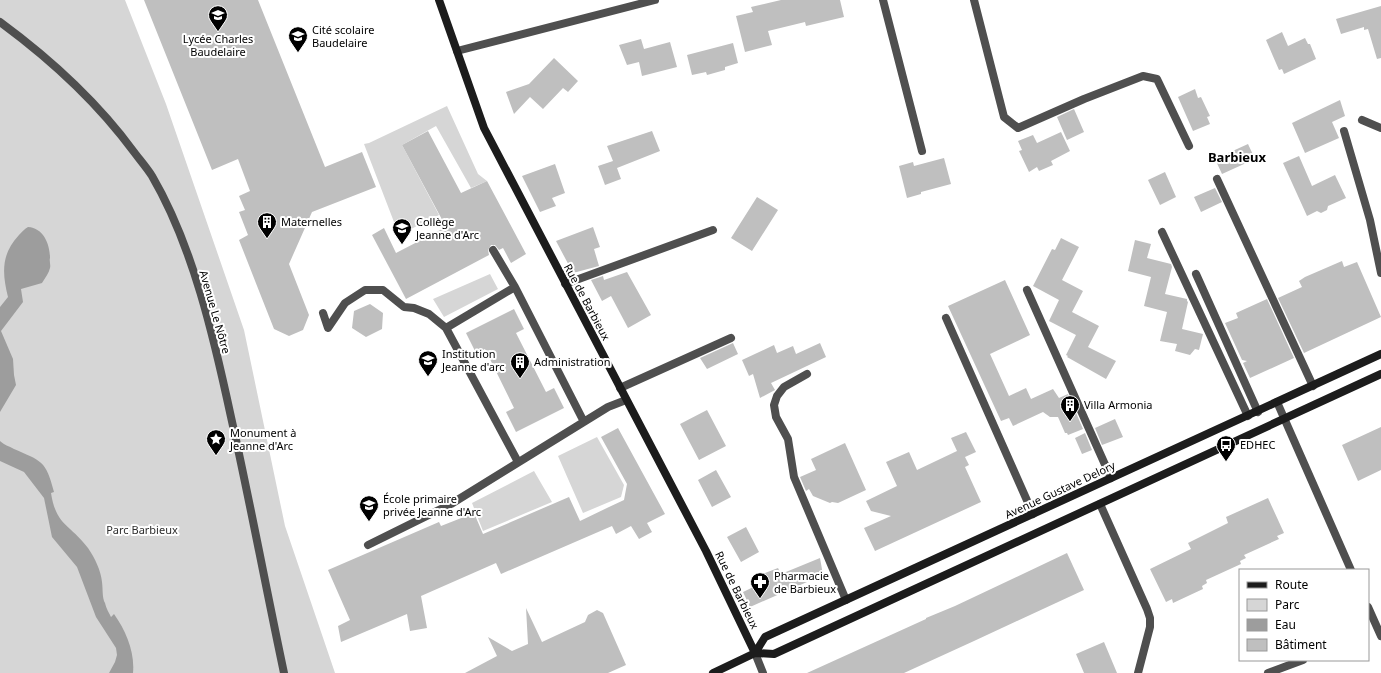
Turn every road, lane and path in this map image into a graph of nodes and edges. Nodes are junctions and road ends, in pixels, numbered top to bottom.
1 (439, 0) edge
2 (655, 0) edge
3 (883, 0) edge
4 (974, 0) edge
5 (0, 22) edge
6 (456, 50) junction
7 (1362, 120) dead end
8 (1381, 128) edge
9 (1344, 131) dead end
10 (1189, 146) dead end
11 (922, 151) dead end
12 (1217, 179) dead end
13 (713, 230) dead end
14 (1162, 232) dead end
15 (493, 250) dead end
16 (1381, 273) edge
17 (1196, 274) dead end
18 (565, 284) junction
19 (515, 287) junction
20 (1027, 290) dead end
21 (323, 313) dead end
22 (946, 318) dead end
23 (446, 328) junction
24 (731, 338) dead end
25 (1381, 354) edge
26 (808, 374) dead end
27 (1381, 374) edge
28 (1312, 386) junction
29 (620, 388) junction
30 (626, 400) junction
31 (1277, 402) junction
32 (1258, 412) junction
33 (1248, 416) junction
34 (1283, 419) junction
35 (584, 422) junction
36 (518, 462) junction
37 (1111, 478) junction
38 (1100, 504) junction
39 (1033, 514) junction
40 (368, 545) dead end
41 (1351, 569) edge
42 (846, 600) junction
43 (1369, 609) edge
44 (1381, 636) edge
45 (755, 653) junction
46 (1300, 661) edge
47 (284, 673) edge
48 (712, 673) edge
49 (763, 673) edge
50 (1138, 673) edge
51 (1268, 673) edge

1 - 6 main road, Rue de Barbieux
2 - 6 street
3 - 11 street
4 - 10 street
5 - 47 street, Avenue Le Nôtre
6 - 18 main road, Rue de Barbieux
7 - 8 street
9 - 16 street
12 - 28 street
13 - 18 street
14 - 33 street
15 - 19 street
17 - 32 street
18 - 29 main road, Rue de Barbieux
19 - 23 street
19 - 35 street
20 - 37 street
21 - 23 street
22 - 39 street
23 - 36 street
24 - 29 street
25 - 28 main road, Avenue Gustave Delory
26 - 42 street
27 - 34 main road
28 - 31 main road, Avenue Gustave Delory
29 - 30 main road, Rue de Barbieux
30 - 35 street
30 - 45 main road, Rue de Barbieux
31 - 32 main road, Avenue Gustave Delory
31 - 34 street
32 - 33 main road, Avenue Gustave Delory
33 - 37 main road, Avenue Gustave Delory
34 - 38 main road
34 - 41 street
35 - 36 street
36 - 40 street
37 - 39 main road, Avenue Gustave Delory
38 - 45 main road
38 - 50 street
39 - 42 main road, Avenue Gustave Delory
42 - 45 main road, Avenue Gustave Delory
43 - 44 street
45 - 48 main road
45 - 49 street, Rue de Barbieux
46 - 51 street

